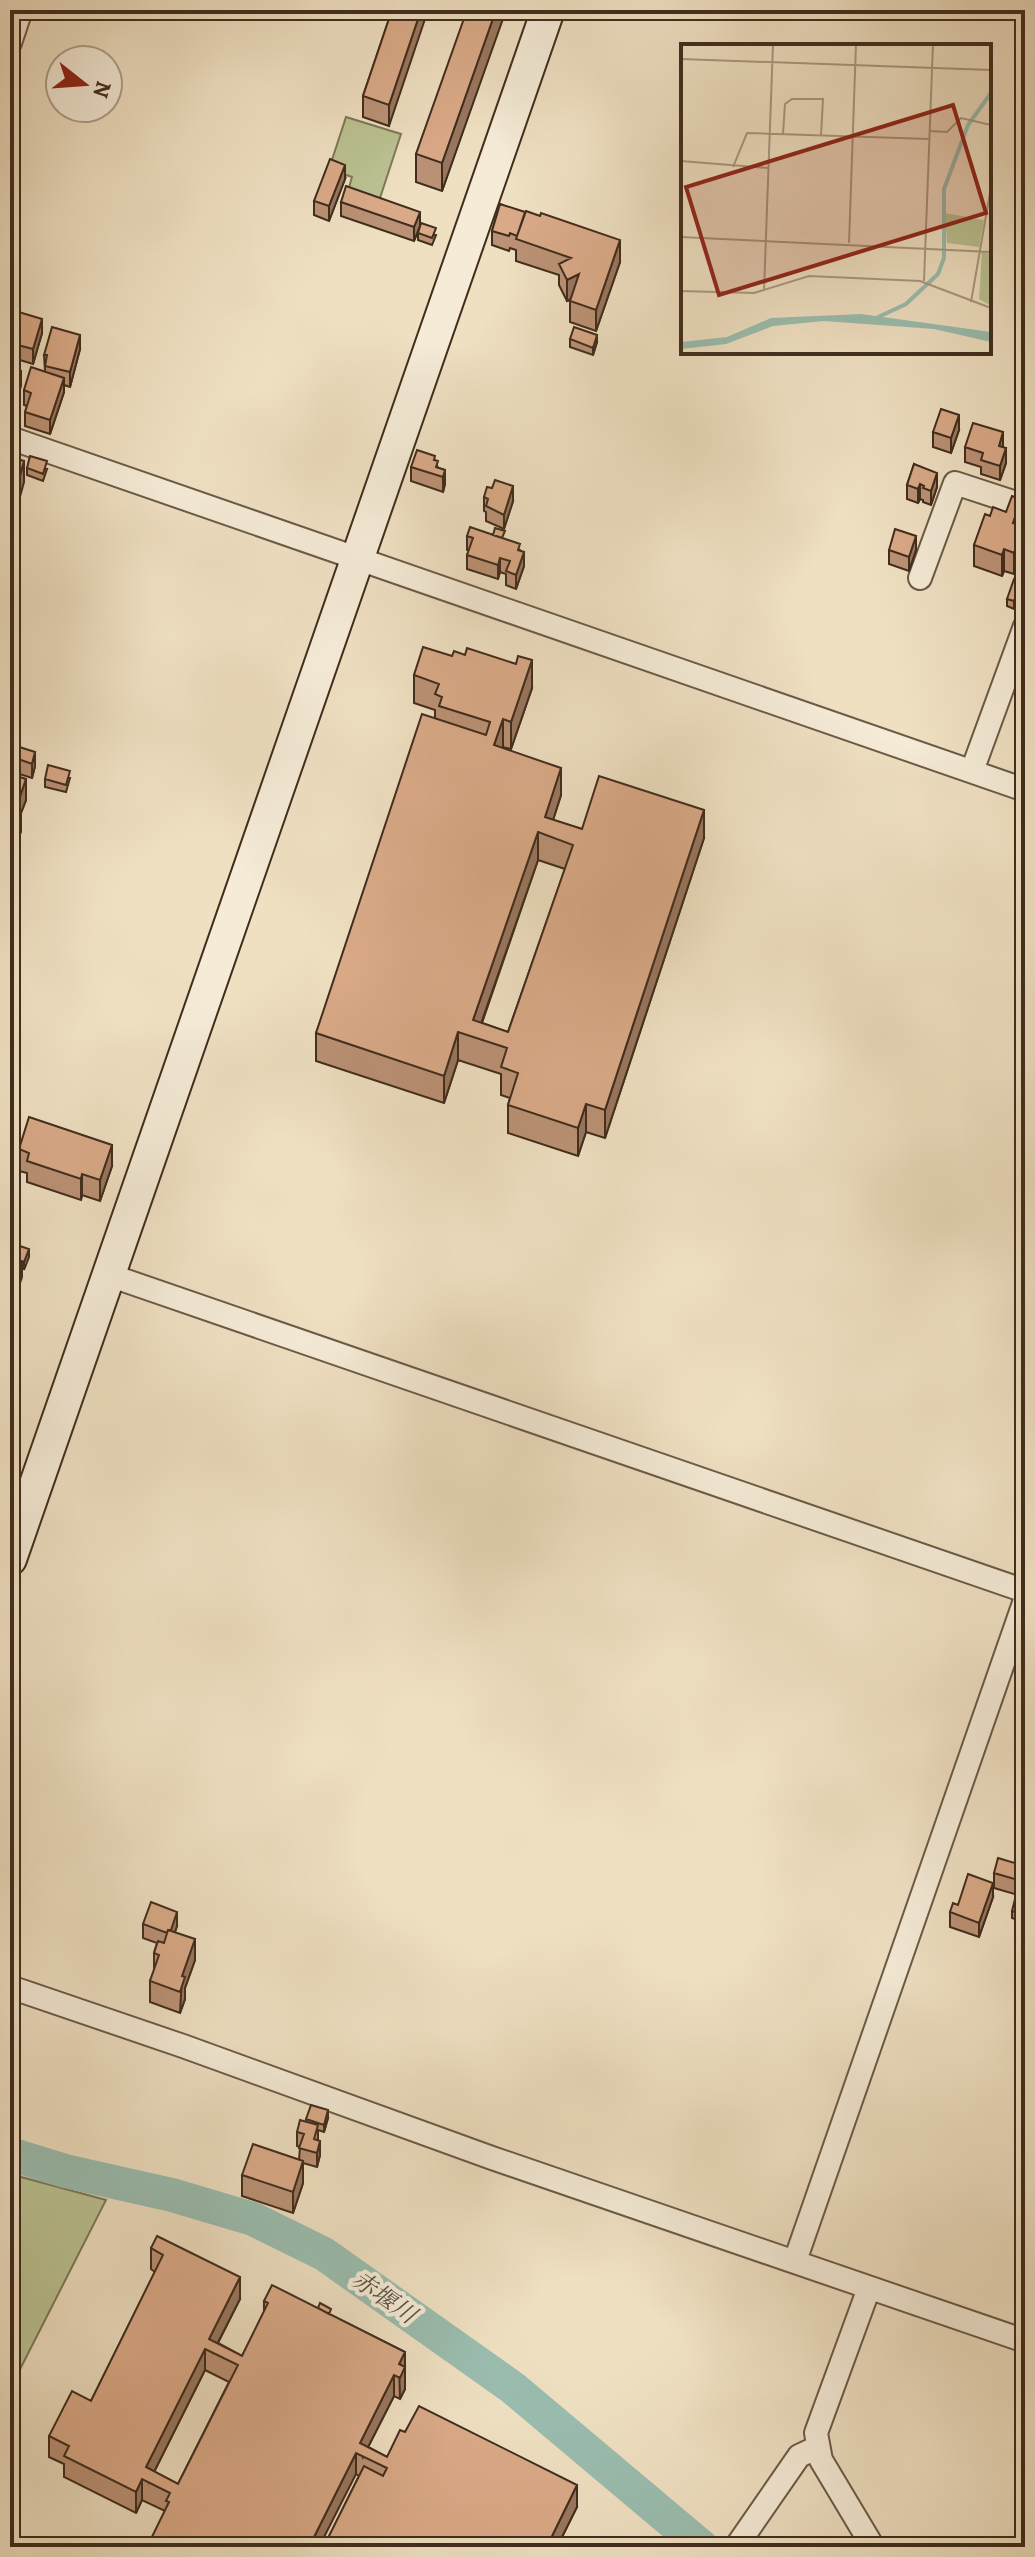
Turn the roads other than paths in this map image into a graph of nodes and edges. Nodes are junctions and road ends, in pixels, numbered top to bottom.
1 (21, 10) edge
2 (548, 10) edge
3 (10, 43) edge
4 (10, 438) edge
5 (1025, 506) edge
6 (356, 559) junction
7 (920, 578) dead end
8 (1025, 626) edge
9 (972, 771) junction
10 (1025, 790) edge
11 (109, 1275) junction
12 (10, 1559) edge
13 (1025, 1591) edge
14 (1025, 1600) edge
15 (10, 1987) edge
16 (795, 2261) junction
17 (869, 2288) junction
18 (1025, 2341) edge
19 (818, 2447) junction
20 (736, 2547) edge
21 (873, 2547) edge

1 - 3 street
2 - 6 street
4 - 6 street
5 - 7 street
6 - 9 street
6 - 11 street
8 - 9 street
9 - 10 street
11 - 12 street
11 - 13 street
14 - 16 street
15 - 16 street
16 - 17 street
17 - 18 street
17 - 19 street
19 - 20 street
19 - 21 street

